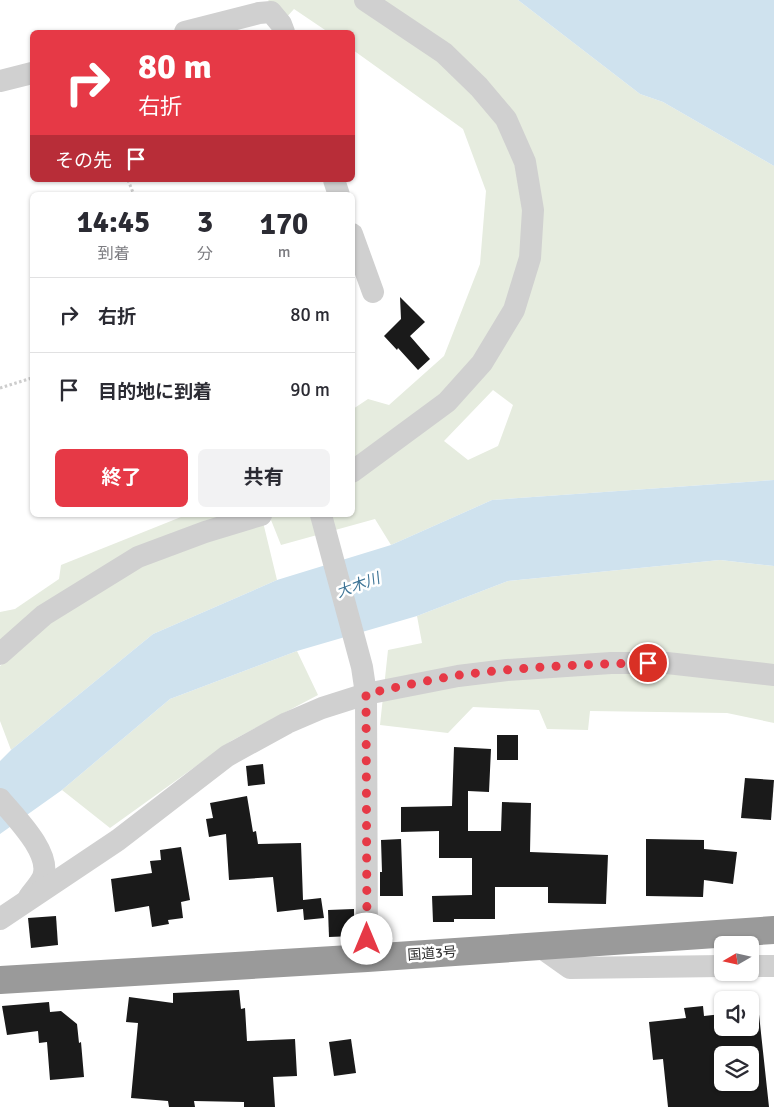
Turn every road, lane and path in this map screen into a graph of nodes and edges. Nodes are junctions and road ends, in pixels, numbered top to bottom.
1 (365, 0) edge
2 (192, 30) edge
3 (283, 30) edge
4 (30, 74) edge
5 (0, 81) edge
6 (355, 242) edge
7 (373, 292) dead end
8 (30, 379) edge
9 (0, 388) edge
10 (355, 470) edge
11 (254, 517) edge
12 (323, 517) edge
13 (0, 654) edge
14 (774, 675) edge
15 (366, 694) junction
16 (0, 799) edge
17 (27, 900) junction
18 (0, 919) edge
19 (774, 930) edge
20 (539, 946) junction
21 (367, 958) junction
22 (714, 966) edge
23 (759, 966) edge
24 (774, 966) edge
25 (0, 980) edge

1 - 10 street
2 - 3 street
4 - 5 street
6 - 7 street
8 - 9 path
11 - 13 street
12 - 15 street
14 - 15 street
15 - 17 street
15 - 21 street
16 - 17 street
17 - 18 street
19 - 20 highway, 国道3号
20 - 21 highway, 国道3号
20 - 22 street
21 - 25 highway, 国道3号
23 - 24 street

